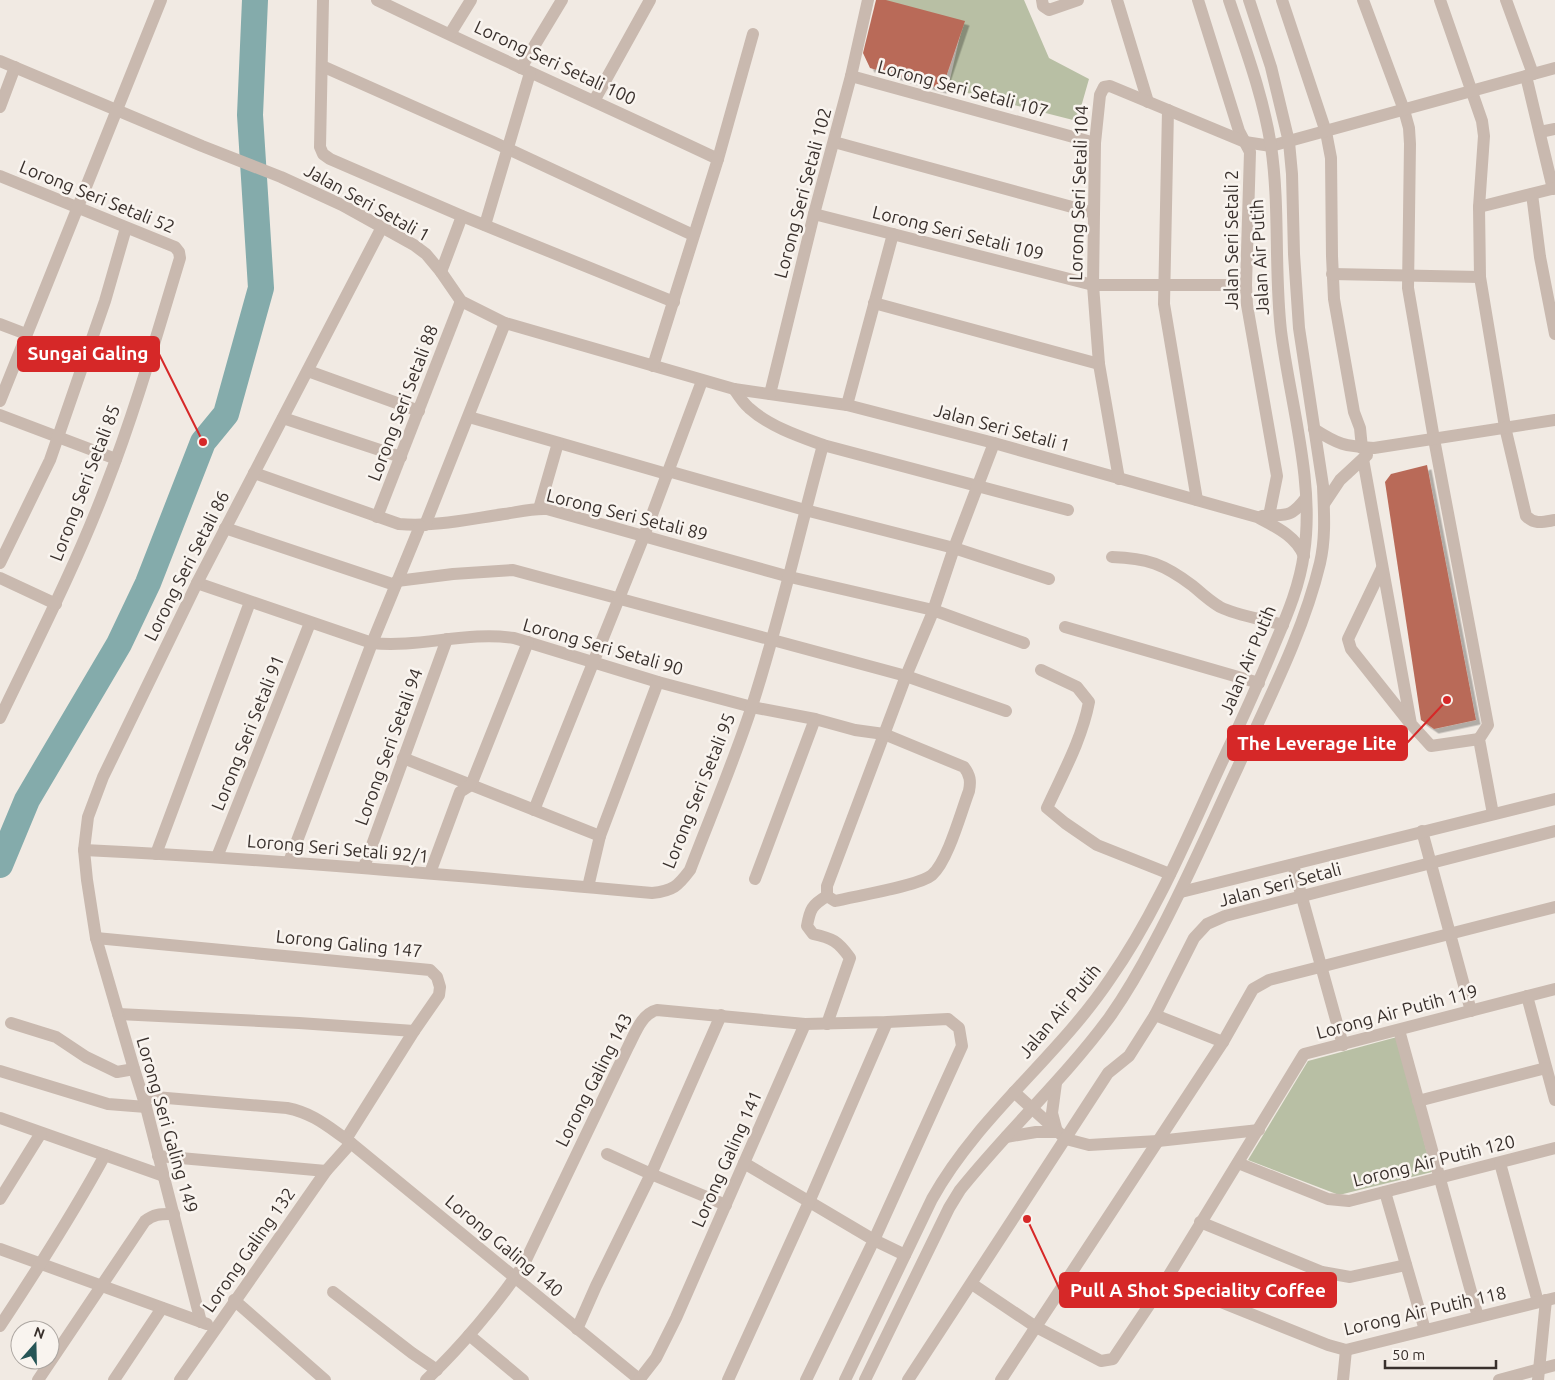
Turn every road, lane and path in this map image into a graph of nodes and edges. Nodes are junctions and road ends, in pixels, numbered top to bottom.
1 (160, 0) edge
2 (323, 0) edge
3 (470, 0) edge
4 (562, 0) edge
5 (650, 0) edge
6 (868, 0) edge
7 (1042, 0) edge
8 (1078, 0) edge
9 (1117, 0) edge
10 (1198, 0) edge
11 (1229, 0) edge
12 (1249, 0) edge
13 (1282, 0) edge
14 (1363, 0) edge
15 (1440, 0) edge
16 (1506, 0) edge
17 (380, 1) edge
18 (450, 34) junction
19 (753, 34) dead end
20 (0, 61) edge
21 (322, 66) junction
22 (15, 67) junction
23 (1555, 68) edge
24 (526, 71) junction
25 (1530, 75) junction
26 (851, 76) junction
27 (1472, 91) junction
28 (594, 101) junction
29 (1148, 102) junction
30 (0, 107) edge
31 (118, 110) junction
32 (1168, 110) junction
33 (1404, 110) junction
34 (1555, 129) edge
35 (1326, 132) junction
36 (1540, 132) junction
37 (834, 142) junction
38 (1245, 142) junction
39 (1289, 142) junction
40 (1095, 143) junction
41 (1271, 146) junction
42 (507, 149) junction
43 (718, 159) junction
44 (0, 176) edge
45 (1554, 188) edge
46 (1532, 194) junction
47 (1479, 207) junction
48 (78, 209) junction
49 (1094, 213) junction
50 (814, 214) junction
51 (462, 216) junction
52 (485, 225) junction
53 (382, 227) junction
54 (126, 228) junction
55 (894, 234) junction
56 (693, 235) junction
57 (179, 252) joint
58 (441, 272) junction
59 (1332, 274) junction
60 (1407, 276) junction
61 (1480, 277) junction
62 (1093, 285) junction
63 (1246, 285) junction
64 (1165, 286) junction
65 (462, 301) junction
66 (674, 302) junction
67 (874, 303) junction
68 (505, 323) junction
69 (0, 324) edge
70 (26, 334) junction
71 (1555, 334) edge
72 (1100, 364) junction
73 (653, 366) junction
74 (308, 371) junction
75 (702, 381) junction
76 (734, 389) junction
77 (770, 394) junction
78 (0, 402) edge
79 (847, 405) junction
80 (419, 411) junction
81 (0, 415) edge
82 (469, 417) junction
83 (283, 418) junction
84 (1555, 420) edge
85 (1505, 427) junction
86 (1314, 428) junction
87 (58, 437) junction
88 (1434, 439) junction
89 (558, 442) junction
90 (994, 444) junction
91 (823, 445) junction
92 (1366, 452) junction
93 (401, 457) junction
94 (116, 460) junction
95 (667, 472) junction
96 (254, 473) junction
97 (1119, 479) junction
98 (979, 487) junction
99 (1306, 498) junction
100 (1197, 500) junction
101 (1324, 504) junction
102 (539, 509) junction
103 (805, 510) junction
104 (1068, 510) dead end
105 (1263, 516) junction
106 (377, 517) junction
107 (1555, 520) edge
108 (422, 526) junction
109 (226, 528) junction
110 (644, 536) junction
111 (954, 548) junction
112 (1304, 556) junction
113 (1112, 557) dead end
114 (0, 563) edge
115 (1382, 568) junction
116 (790, 577) junction
117 (0, 578) edge
118 (1049, 579) dead end
119 (196, 583) junction
120 (396, 583) junction
121 (618, 598) junction
122 (250, 602) junction
123 (56, 604) junction
124 (934, 610) junction
125 (310, 623) junction
126 (1283, 625) junction
127 (1065, 627) dead end
128 (447, 639) junction
129 (772, 641) junction
130 (528, 642) junction
131 (372, 643) junction
132 (1024, 643) dead end
133 (593, 661) junction
134 (1041, 670) dead end
135 (906, 676) junction
136 (658, 682) junction
137 (1259, 683) junction
138 (752, 707) junction
139 (1006, 710) dead end
140 (0, 718) edge
141 (815, 720) junction
142 (1411, 724) junction
143 (884, 734) junction
144 (1479, 739) junction
145 (403, 758) junction
146 (471, 785) junction
147 (1555, 799) edge
148 (534, 810) junction
149 (1493, 814) junction
150 (1422, 831) junction
151 (1555, 831) edge
152 (600, 836) junction
153 (84, 850) junction
154 (156, 854) junction
155 (218, 857) junction
156 (289, 862) junction
157 (1430, 863) junction
158 (1293, 865) junction
159 (364, 867) junction
160 (430, 873) junction
161 (1170, 874) junction
162 (755, 879) dead end
163 (588, 887) junction
164 (1181, 892) junction
165 (826, 896) junction
166 (1302, 897) junction
167 (1555, 907) edge
168 (1450, 935) junction
169 (96, 938) junction
170 (1321, 966) junction
171 (1555, 989) edge
172 (1527, 996) junction
173 (1471, 1011) junction
174 (118, 1014) junction
175 (1155, 1015) junction
176 (721, 1016) junction
177 (887, 1022) junction
178 (11, 1023) dead end
179 (805, 1024) junction
180 (827, 1024) junction
181 (1399, 1030) junction
182 (414, 1031) junction
183 (1224, 1042) junction
184 (1343, 1045) junction
185 (1546, 1068) junction
186 (134, 1070) junction
187 (0, 1071) edge
188 (1056, 1081) junction
189 (1014, 1092) junction
190 (1555, 1100) edge
191 (144, 1101) junction
192 (1418, 1101) junction
193 (1031, 1109) junction
194 (0, 1118) edge
195 (1259, 1130) junction
196 (42, 1133) junction
197 (1061, 1136) junction
198 (1006, 1137) junction
199 (1158, 1140) junction
200 (348, 1141) junction
201 (1555, 1148) edge
202 (607, 1154) dead end
203 (104, 1155) junction
204 (158, 1156) junction
205 (744, 1163) junction
206 (1238, 1163) junction
207 (1500, 1163) junction
208 (326, 1171) junction
209 (651, 1174) junction
210 (164, 1176) junction
211 (1440, 1178) junction
212 (1385, 1192) junction
213 (0, 1199) edge
214 (810, 1202) junction
215 (726, 1206) junction
216 (174, 1214) junction
217 (1200, 1222) junction
218 (874, 1240) junction
219 (0, 1249) edge
220 (905, 1255) junction
221 (40, 1265) junction
222 (1406, 1265) junction
223 (515, 1278) junction
224 (1166, 1280) junction
225 (972, 1284) junction
226 (102, 1287) junction
227 (334, 1292) dead end
228 (234, 1300) junction
229 (1546, 1300) edge
230 (162, 1308) junction
231 (1478, 1317) junction
232 (201, 1322) junction
233 (0, 1326) edge
234 (215, 1328) junction
235 (1036, 1328) junction
236 (577, 1329) junction
237 (1425, 1330) junction
238 (469, 1335) junction
239 (1346, 1350) junction
240 (1555, 1365) edge
241 (437, 1370) junction
242 (1539, 1375) edge
243 (38, 1380) edge
244 (114, 1380) edge
245 (180, 1380) edge
246 (325, 1380) edge
247 (426, 1380) edge
248 (523, 1380) edge
249 (640, 1380) edge
250 (728, 1380) edge
251 (806, 1380) edge
252 (845, 1380) edge
253 (865, 1380) edge
254 (908, 1380) edge
255 (1001, 1380) edge
256 (1343, 1380) edge
257 (1499, 1380) edge

1 - 31 street
2 - 21 street
3 - 18 street
4 - 24 street
5 - 28 street
6 - 26 street, Lorong Seri Setali 102
7 - 8 street
9 - 29 street
10 - 38 street, Jalan Seri Setali 2
11 - 41 street, Jalan Air Putih
12 - 39 street, Jalan Air Putih
13 - 35 street
14 - 33 street
15 - 27 street
16 - 25 street
17 - 18 street, Lorong Seri Setali 100
18 - 24 street, Lorong Seri Setali 100
19 - 43 street
20 - 22 street, Jalan Seri Setali 1
21 - 42 street
21 - 51 street, Jalan Seri Setali 1
22 - 30 street
22 - 31 street, Jalan Seri Setali 1
23 - 25 street
24 - 28 street, Lorong Seri Setali 100
24 - 42 street
25 - 27 street
25 - 36 street
26 - 37 street, Lorong Seri Setali 102
26 - 40 street, Lorong Seri Setali 107
27 - 33 street
27 - 47 street
28 - 43 street, Lorong Seri Setali 100
29 - 32 street, Lorong Seri Setali 104
29 - 40 street, Lorong Seri Setali 104
31 - 48 street
31 - 53 street, Jalan Seri Setali 1
32 - 38 street, Lorong Seri Setali 104
32 - 64 street
33 - 35 street
33 - 60 street
34 - 36 street
35 - 39 street
35 - 59 street
36 - 45 street
37 - 49 street
37 - 50 street, Lorong Seri Setali 102
38 - 41 street, Lorong Seri Setali 104
38 - 63 street, Jalan Seri Setali 2
39 - 41 street
39 - 86 street, Jalan Air Putih
40 - 49 street, Lorong Seri Setali 104
41 - 99 street, Jalan Air Putih
42 - 52 street
42 - 56 street
43 - 56 street
44 - 48 street, Lorong Seri Setali 52
45 - 46 street
46 - 47 street
46 - 71 street
47 - 61 street
48 - 54 street, Lorong Seri Setali 52
48 - 70 street
49 - 62 street, Lorong Seri Setali 104
50 - 55 street, Lorong Seri Setali 109
50 - 77 street, Lorong Seri Setali 102
51 - 52 street, Jalan Seri Setali 1
51 - 58 street
52 - 66 street, Jalan Seri Setali 1
53 - 58 street, Jalan Seri Setali 1
53 - 74 street, Lorong Seri Setali 86
54 - 57 street, Lorong Seri Setali 52
54 - 87 street
55 - 62 street, Lorong Seri Setali 109
55 - 67 street
56 - 66 street
57 - 94 street, Lorong Seri Setali 85
58 - 65 street, Jalan Seri Setali 1
59 - 60 street
59 - 92 street
60 - 61 street
60 - 88 street
61 - 85 street
62 - 64 street, Lorong Seri Setali 109
62 - 72 street, Lorong Seri Setali 104
63 - 64 street, Lorong Seri Setali 109
63 - 105 street, Jalan Seri Setali 2
64 - 100 street
65 - 68 street, Jalan Seri Setali 1
65 - 80 street, Lorong Seri Setali 88
66 - 73 street
67 - 72 street
67 - 79 street
68 - 73 street, Jalan Seri Setali 1
68 - 82 street
69 - 70 street
70 - 78 street
72 - 97 street, Lorong Seri Setali 104
73 - 75 street, Jalan Seri Setali 1
74 - 80 street
74 - 83 street, Lorong Seri Setali 86
75 - 76 street, Jalan Seri Setali 1
75 - 95 street
76 - 77 street, Jalan Seri Setali 1
76 - 91 street
77 - 79 street, Jalan Seri Setali 1
79 - 90 street, Jalan Seri Setali 1
80 - 93 street, Lorong Seri Setali 88
81 - 87 street
82 - 89 street
82 - 108 street
83 - 93 street
83 - 96 street, Lorong Seri Setali 86
84 - 85 street
85 - 88 street
85 - 107 street
86 - 92 street
86 - 101 street, Jalan Air Putih
87 - 94 street
87 - 114 street
88 - 92 street
88 - 144 street
89 - 95 street
89 - 102 street
90 - 97 street, Jalan Seri Setali 1
90 - 98 street
91 - 98 street
91 - 103 street, Lorong Seri Setali 95
92 - 101 street
92 - 115 street
93 - 106 street, Lorong Seri Setali 88
94 - 123 street, Lorong Seri Setali 85
95 - 103 street
95 - 110 street
96 - 106 street, Lorong Seri Setali 89
96 - 109 street, Lorong Seri Setali 86
97 - 100 street, Jalan Seri Setali 1
98 - 104 street
98 - 111 street
99 - 105 street, Jalan Seri Setali 1
99 - 112 street, Jalan Air Putih
100 - 105 street, Jalan Seri Setali 1
101 - 164 street, Jalan Air Putih
102 - 108 street, Lorong Seri Setali 89
102 - 110 street, Lorong Seri Setali 89
103 - 111 street
103 - 116 street, Lorong Seri Setali 95
105 - 112 street, Jalan Seri Setali 1
106 - 108 street, Lorong Seri Setali 89
108 - 120 street
109 - 119 street, Lorong Seri Setali 86
109 - 120 street
110 - 116 street, Lorong Seri Setali 89
110 - 121 street
111 - 118 street
111 - 124 street
112 - 126 street, Jalan Air Putih
113 - 126 street
115 - 142 street
115 - 142 street
116 - 124 street, Lorong Seri Setali 89
116 - 129 street, Lorong Seri Setali 95
117 - 123 street
119 - 122 street, Lorong Seri Setali 90
119 - 153 street, Lorong Seri Setali 86
120 - 121 street
120 - 131 street
121 - 129 street
121 - 133 street
122 - 125 street, Lorong Seri Setali 90
122 - 154 street
123 - 140 street, Lorong Seri Setali 85
124 - 132 street, Lorong Seri Setali 89
124 - 135 street
125 - 131 street, Lorong Seri Setali 90
125 - 155 street, Lorong Seri Setali 91
126 - 137 street, Jalan Air Putih
127 - 137 street
128 - 130 street, Lorong Seri Setali 90
128 - 131 street, Lorong Seri Setali 90
128 - 145 street, Lorong Seri Setali 94
129 - 135 street
129 - 138 street, Lorong Seri Setali 95
130 - 133 street, Lorong Seri Setali 90
130 - 146 street
131 - 156 street
133 - 136 street, Lorong Seri Setali 90
133 - 148 street
134 - 161 street
135 - 139 street
135 - 143 street
136 - 138 street, Lorong Seri Setali 90
136 - 152 street
137 - 161 street, Jalan Air Putih
138 - 141 street, Lorong Seri Setali 90
138 - 163 street, Lorong Seri Setali 95
141 - 143 street, Lorong Seri Setali 90
141 - 162 street
142 - 144 street
143 - 165 street
143 - 165 street, Lorong Seri Setali 90
144 - 149 street
145 - 146 street
145 - 159 street, Lorong Seri Setali 94
146 - 148 street
146 - 160 street
147 - 149 street
148 - 152 street
149 - 150 street
150 - 157 street
150 - 158 street
151 - 157 street, Jalan Seri Setali
152 - 163 street
153 - 154 street, Lorong Seri Setali 92/1
153 - 169 street, Lorong Seri Setali 86
154 - 155 street, Lorong Seri Setali 92/1
155 - 156 street, Lorong Seri Setali 92/1
156 - 159 street, Lorong Seri Setali 92/1
157 - 166 street, Jalan Seri Setali
157 - 168 street
158 - 164 street
158 - 166 street
159 - 160 street, Lorong Seri Setali 92/1
160 - 163 street, Lorong Seri Setali 92/1
161 - 189 street, Jalan Air Putih
164 - 188 street, Jalan Air Putih
165 - 180 street
166 - 170 street
166 - 175 street, Jalan Seri Setali
167 - 168 street
168 - 170 street
168 - 173 street
169 - 174 street, Lorong Seri Galing 149
169 - 182 street, Lorong Galing 147
170 - 183 street
170 - 184 street
171 - 172 street, Lorong Air Putih 119
172 - 173 street, Lorong Air Putih 119
172 - 185 street
173 - 181 street, Lorong Air Putih 119
174 - 182 street
174 - 186 street, Lorong Seri Galing 149
175 - 183 street
175 - 197 street, Jalan Seri Setali
176 - 179 street, Lorong Galing 143
176 - 209 street
176 - 223 street, Lorong Galing 143
177 - 180 street
177 - 214 street
177 - 218 street
178 - 186 street
179 - 180 street
179 - 205 street, Lorong Galing 141
181 - 184 street, Lorong Air Putih 119
181 - 192 street
182 - 200 street, Lorong Galing 147
183 - 199 street
184 - 195 street, Lorong Air Putih 119
185 - 190 street
185 - 192 street
186 - 191 street, Lorong Seri Galing 149
187 - 191 street, Lorong Galing 140
188 - 193 street, Jalan Air Putih
188 - 197 street
189 - 193 street
189 - 220 street, Jalan Air Putih
191 - 200 street, Lorong Galing 140
191 - 204 street, Lorong Seri Galing 149
192 - 211 street
193 - 197 street
193 - 198 street, Jalan Air Putih
194 - 196 street
195 - 199 street
195 - 206 street, Lorong Air Putih 119
196 - 203 street
196 - 213 street
197 - 198 street
197 - 199 street
197 - 225 street, Jalan Seri Setali
198 - 253 street, Jalan Air Putih
199 - 235 street
200 - 208 street, Lorong Galing 132
200 - 223 street, Lorong Galing 140
201 - 207 street, Lorong Air Putih 120
202 - 209 street
203 - 210 street
203 - 221 street
204 - 208 street
204 - 210 street, Lorong Seri Galing 149
205 - 214 street
205 - 215 street, Lorong Galing 141
206 - 212 street, Lorong Air Putih 120
206 - 217 street, Lorong Air Putih 119
207 - 211 street, Lorong Air Putih 120
207 - 229 street
208 - 228 street, Lorong Galing 132
209 - 215 street
209 - 236 street
210 - 216 street, Lorong Seri Galing 149
211 - 212 street, Lorong Air Putih 120
211 - 231 street
212 - 222 street
214 - 218 street
214 - 250 street
215 - 249 street, Lorong Galing 141
216 - 226 street
216 - 232 street, Lorong Seri Galing 149
217 - 222 street
217 - 224 street, Lorong Air Putih 119
218 - 220 street
218 - 251 street
219 - 221 street
220 - 252 street, Jalan Air Putih
221 - 226 street
221 - 233 street
222 - 237 street
223 - 236 street, Lorong Galing 140
223 - 238 street, Lorong Galing 143
224 - 235 street, Lorong Air Putih 119
224 - 239 street, Lorong Air Putih 118
225 - 235 street, Lorong Air Putih 119
225 - 254 street, Jalan Seri Setali
226 - 230 street
226 - 243 street
227 - 241 street
228 - 234 street, Lorong Galing 132
228 - 246 street
229 - 231 street, Lorong Air Putih 118
229 - 242 street
230 - 232 street
230 - 244 street
231 - 237 street, Lorong Air Putih 118
232 - 234 street
234 - 245 street, Lorong Galing 132
235 - 255 street
236 - 249 street, Lorong Galing 140
237 - 239 street, Lorong Air Putih 118
238 - 241 street, Lorong Galing 143
238 - 248 street
239 - 256 street
240 - 242 street
241 - 247 street, Lorong Galing 143
242 - 257 street

